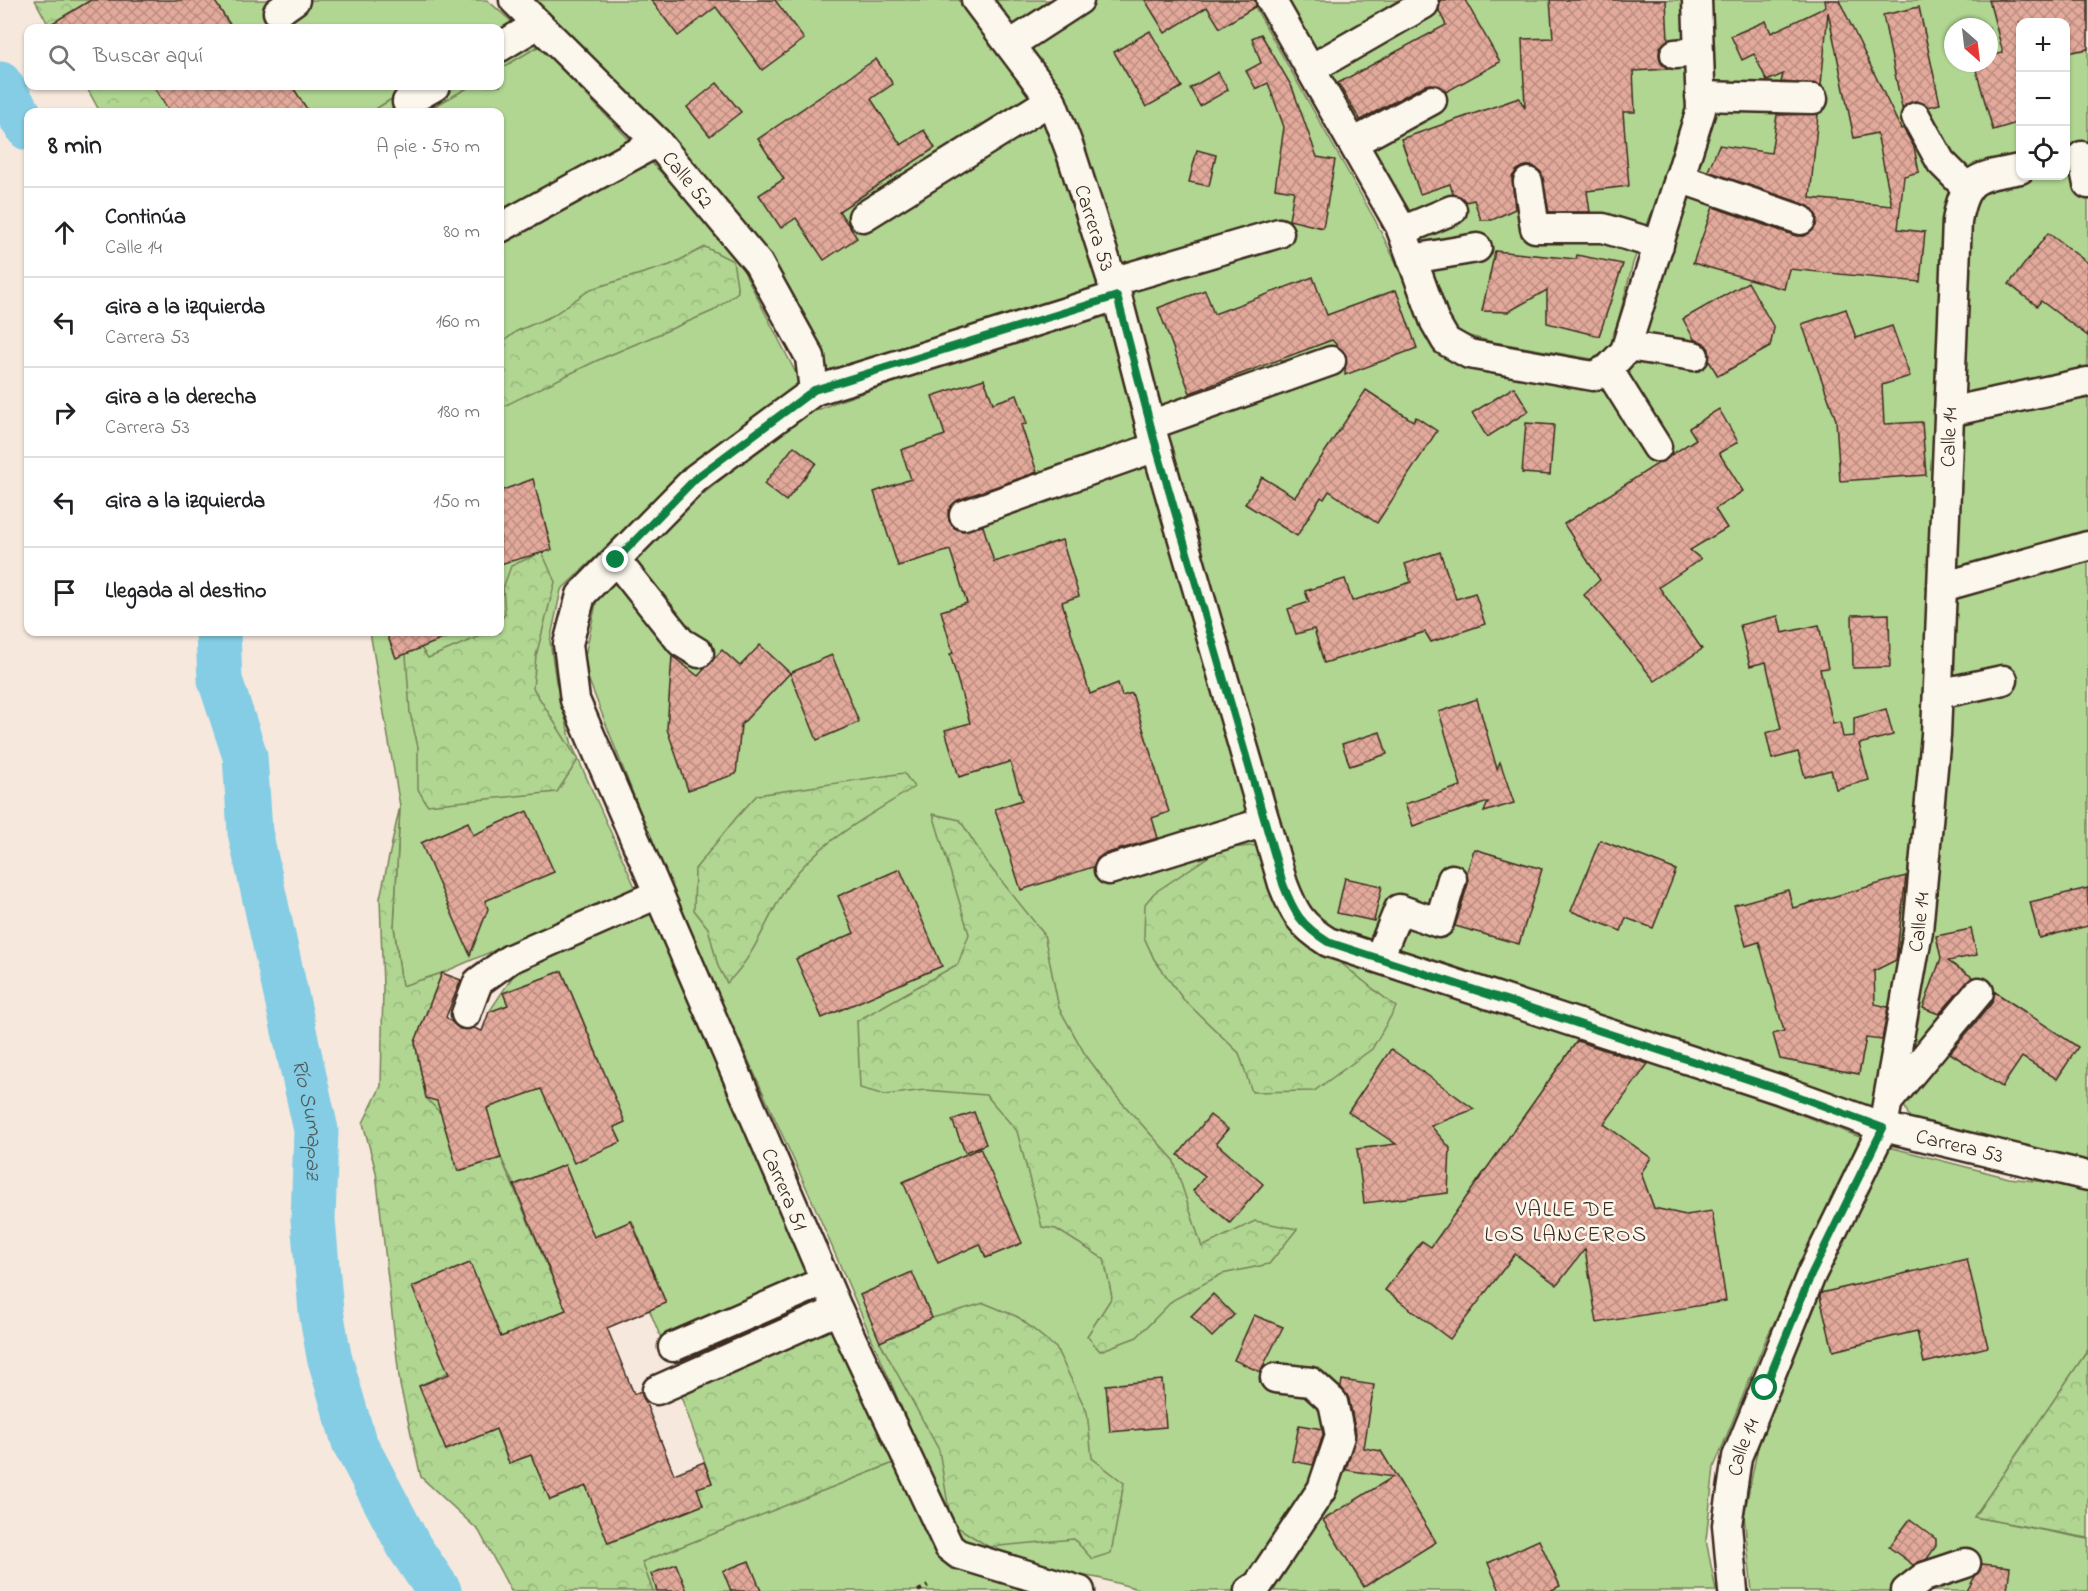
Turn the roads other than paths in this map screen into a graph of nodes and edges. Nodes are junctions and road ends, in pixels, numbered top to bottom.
1 (514, 0) edge
2 (976, 0) edge
3 (1079, 0) edge
4 (1271, 0) edge
5 (1696, 0) edge
6 (1424, 4) dead end
7 (538, 24) junction
8 (504, 45) edge
9 (1010, 45) junction
10 (1311, 69) junction
11 (428, 90) edge
12 (1700, 96) junction
13 (1813, 99) dead end
14 (1051, 100) junction
15 (1432, 100) dead end
16 (407, 102) dead end
17 (1916, 117) dead end
18 (657, 142) junction
19 (1353, 143) junction
20 (2078, 157) edge
21 (2016, 169) edge
22 (1680, 178) junction
23 (1528, 182) dead end
24 (2088, 184) edge
25 (1968, 189) junction
26 (1452, 210) dead end
27 (863, 216) dead end
28 (1801, 220) dead end
29 (504, 226) edge
30 (1402, 231) junction
31 (1280, 233) dead end
32 (1659, 244) junction
33 (1478, 248) dead end
34 (1412, 260) junction
35 (1114, 289) junction
36 (1627, 346) junction
37 (1694, 356) dead end
38 (1331, 361) dead end
39 (1608, 369) junction
40 (2088, 382) edge
41 (814, 390) junction
42 (1949, 412) junction
43 (1153, 436) junction
44 (1657, 447) dead end
45 (964, 515) dead end
46 (2088, 546) edge
47 (616, 560) junction
48 (1942, 587) junction
49 (699, 653) dead end
50 (2003, 680) dead end
51 (1938, 694) junction
52 (1265, 822) junction
53 (1109, 870) dead end
54 (1452, 879) dead end
55 (658, 894) junction
56 (1379, 958) junction
57 (1979, 992) dead end
58 (466, 1014) dead end
59 (1886, 1114) junction
60 (2088, 1176) edge
61 (825, 1281) junction
62 (838, 1310) junction
63 (673, 1347) dead end
64 (1275, 1378) dead end
65 (657, 1390) dead end
66 (1966, 1563) dead end
67 (1080, 1591) edge
68 (1249, 1591) edge
69 (1733, 1591) edge
70 (1906, 1591) edge

1 - 7 street, Calle 52
2 - 9 street, Carrera 53
3 - 9 street
4 - 10 street
5 - 12 street
6 - 10 street
7 - 8 street
7 - 18 street, Calle 52
9 - 14 street, Carrera 53
10 - 19 street
11 - 16 street
12 - 13 street
12 - 22 street
14 - 27 street
14 - 35 street, Carrera 53
15 - 19 street
17 - 25 street
18 - 29 street
18 - 41 street, Calle 52
19 - 30 street
20 - 24 street
21 - 25 street
22 - 28 street
22 - 32 street
23 - 32 street
25 - 42 street, Calle 14
26 - 30 street
30 - 34 street
31 - 35 street, Carrera 51
32 - 36 street
33 - 34 street
34 - 39 street
35 - 41 street, Carrera 51
35 - 43 street, Carrera 53
36 - 37 street
36 - 39 street
38 - 43 street
39 - 44 street
40 - 42 street
41 - 47 street, Carrera 51
42 - 48 street, Calle 14
43 - 45 street
43 - 52 street, Carrera 53
46 - 48 street
47 - 49 street
47 - 55 street, Carrera 51
48 - 51 street, Calle 14
50 - 51 street
51 - 59 street, Calle 14
52 - 53 street
52 - 56 street, Carrera 53
54 - 56 street
55 - 58 street
55 - 61 street, Carrera 51
56 - 59 street, Carrera 53
57 - 59 street
59 - 60 street, Carrera 53
59 - 69 street, Calle 14
61 - 62 street, Carrera 51
61 - 63 street
62 - 65 street
62 - 67 street, Carrera 51
64 - 68 street
66 - 70 street

